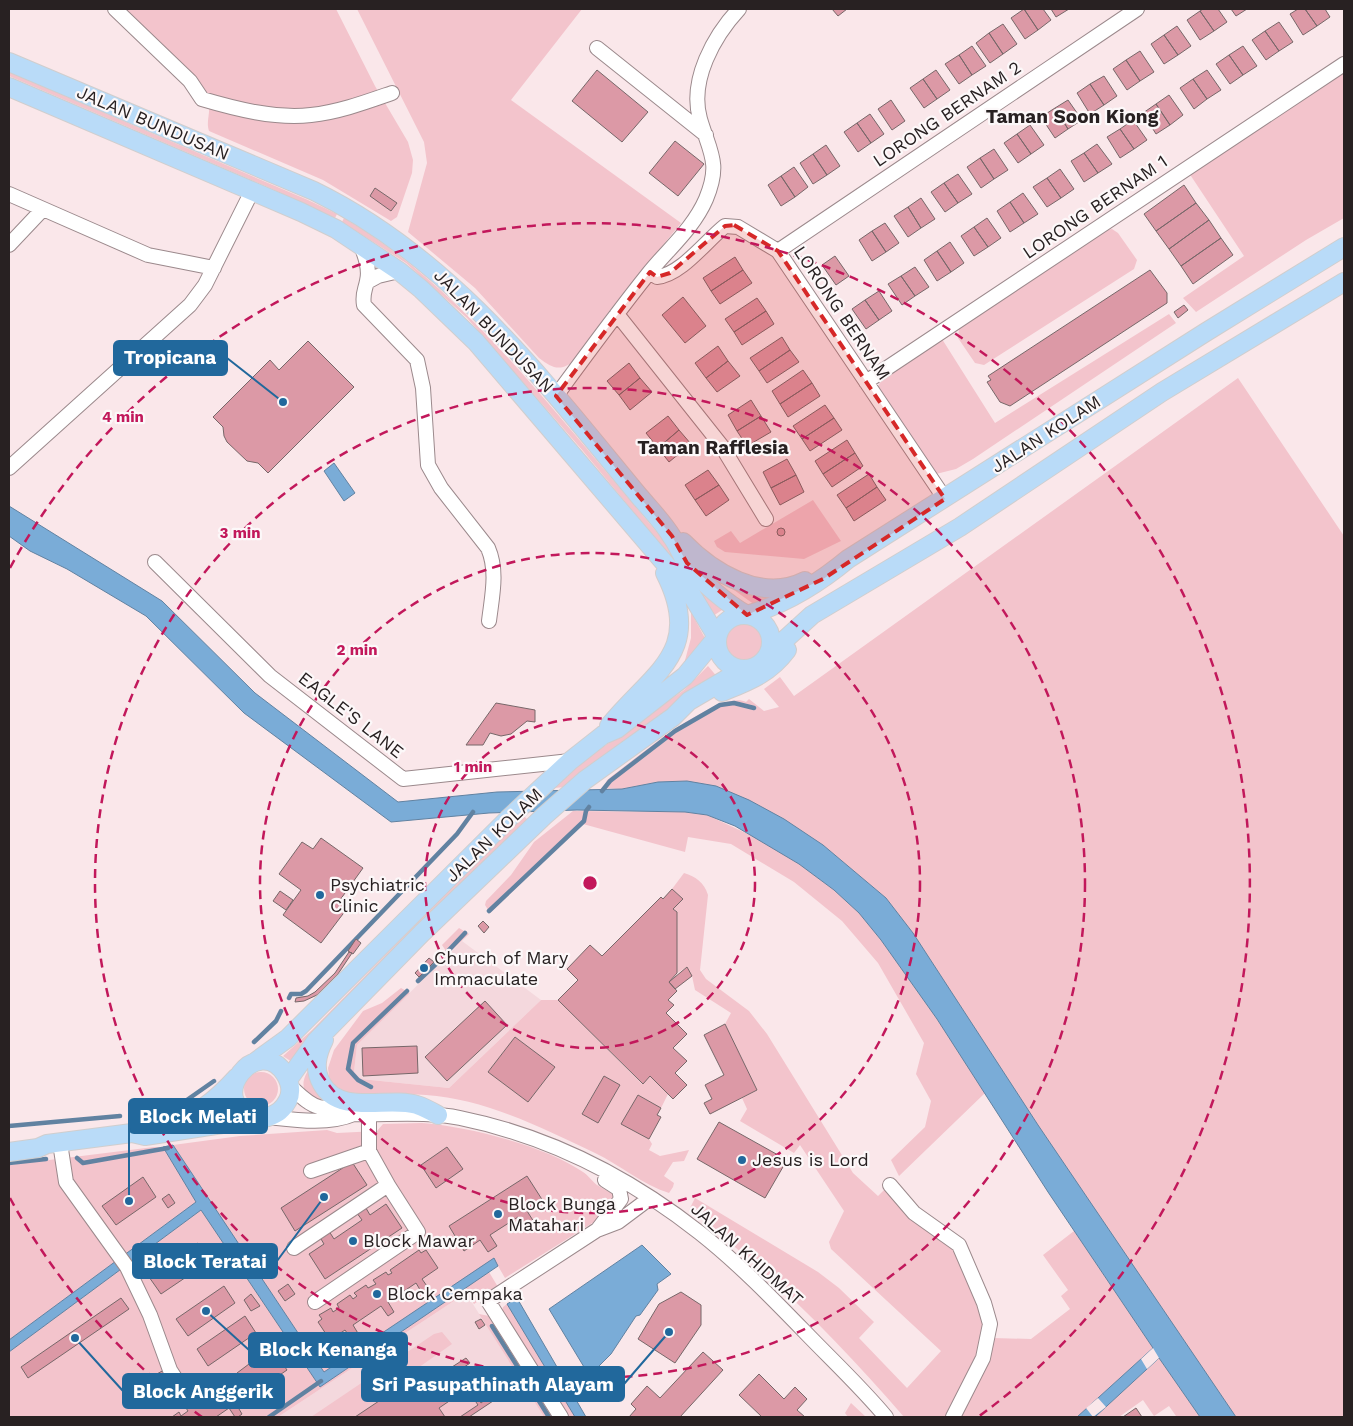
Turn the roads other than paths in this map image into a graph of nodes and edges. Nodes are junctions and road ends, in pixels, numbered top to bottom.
1 (115, 9) edge
2 (739, 9) edge
3 (1137, 9) edge
4 (597, 48) dead end
5 (9, 62) edge
6 (1344, 64) edge
7 (9, 87) edge
8 (392, 93) dead end
9 (706, 135) junction
10 (252, 191) junction
11 (9, 194) edge
12 (43, 210) junction
13 (9, 244) edge
14 (361, 245) junction
15 (1344, 247) edge
16 (778, 251) junction
17 (214, 268) junction
18 (399, 271) junction
19 (650, 272) junction
20 (367, 282) junction
21 (1344, 282) edge
22 (617, 314) junction
23 (866, 382) junction
24 (556, 396) junction
25 (9, 468) edge
26 (944, 499) junction
27 (766, 519) dead end
28 (672, 536) junction
29 (649, 544) junction
30 (848, 559) junction
31 (155, 562) dead end
32 (831, 604) junction
33 (747, 616) junction
34 (489, 621) dead end
35 (717, 637) junction
36 (768, 655) junction
37 (742, 670) junction
38 (673, 717) junction
39 (602, 734) junction
40 (570, 761) junction
41 (329, 1028) junction
42 (255, 1062) junction
43 (237, 1077) junction
44 (289, 1083) junction
45 (354, 1114) junction
46 (368, 1114) junction
47 (438, 1115) junction
48 (261, 1117) junction
49 (137, 1134) junction
50 (9, 1140) edge
51 (54, 1144) junction
52 (369, 1151) junction
53 (9, 1152) edge
54 (595, 1165) junction
55 (311, 1171) dead end
56 (388, 1185) junction
57 (890, 1185) dead end
58 (650, 1198) junction
59 (597, 1230) junction
60 (294, 1248) dead end
61 (315, 1302) dead end
62 (186, 1395) dead end
63 (561, 1417) edge
64 (886, 1417) edge
65 (953, 1417) edge

1 - 8 street
2 - 9 street
3 - 16 street, LORONG BERNAM 2
4 - 9 street
5 - 24 main road, JALAN BUNDUSAN
6 - 23 street, LORONG BERNAM 1
7 - 10 main road, JALAN BUNDUSAN
9 - 19 street
10 - 14 main road, JALAN BUNDUSAN
10 - 17 street
11 - 12 street
12 - 13 street
12 - 17 street
14 - 18 main road, JALAN BUNDUSAN
14 - 20 street
15 - 26 main road, JALAN KOLAM
16 - 19 street, LORONG BERNAM
16 - 23 street, LORONG BERNAM
17 - 25 street
18 - 20 street
18 - 29 main road, JALAN BUNDUSAN
19 - 22 street
20 - 34 street
21 - 32 main road, JALAN KOLAM
22 - 24 street
22 - 27 street
23 - 26 street, LORONG BERNAM
24 - 28 main road, JALAN BUNDUSAN
26 - 30 main road, JALAN KOLAM
28 - 30 main road
28 - 33 main road, JALAN BUNDUSAN
29 - 35 main road, JALAN BUNDUSAN
29 - 39 main road
30 - 33 main road, JALAN KOLAM
31 - 40 street, EAGLE'S LANE
32 - 36 main road, JALAN KOLAM
32 - 38 main road, JALAN KOLAM
33 - 35 main road
33 - 36 main road
35 - 37 main road
35 - 39 main road, JALAN KOLAM
36 - 37 main road
37 - 38 main road, JALAN KOLAM
38 - 41 main road, JALAN KOLAM
39 - 40 main road, JALAN KOLAM
40 - 42 main road, JALAN KOLAM
41 - 44 main road, JALAN KOLAM
41 - 47 main road
42 - 43 main road
42 - 44 main road
43 - 48 main road
43 - 49 main road
44 - 45 street, JALAN KHIDMAT
44 - 48 main road
45 - 46 street, JALAN KHIDMAT
45 - 48 street, JALAN KHIDMAT
46 - 47 street, JALAN KHIDMAT
46 - 52 street
47 - 54 street, JALAN KHIDMAT
48 - 49 main road
49 - 51 main road
50 - 51 main road
51 - 53 main road
51 - 62 street
52 - 55 street
52 - 56 street
54 - 58 street, JALAN KHIDMAT
54 - 59 street
56 - 60 street
56 - 61 street
57 - 65 street
58 - 59 street
58 - 64 street, JALAN KHIDMAT
59 - 63 street

